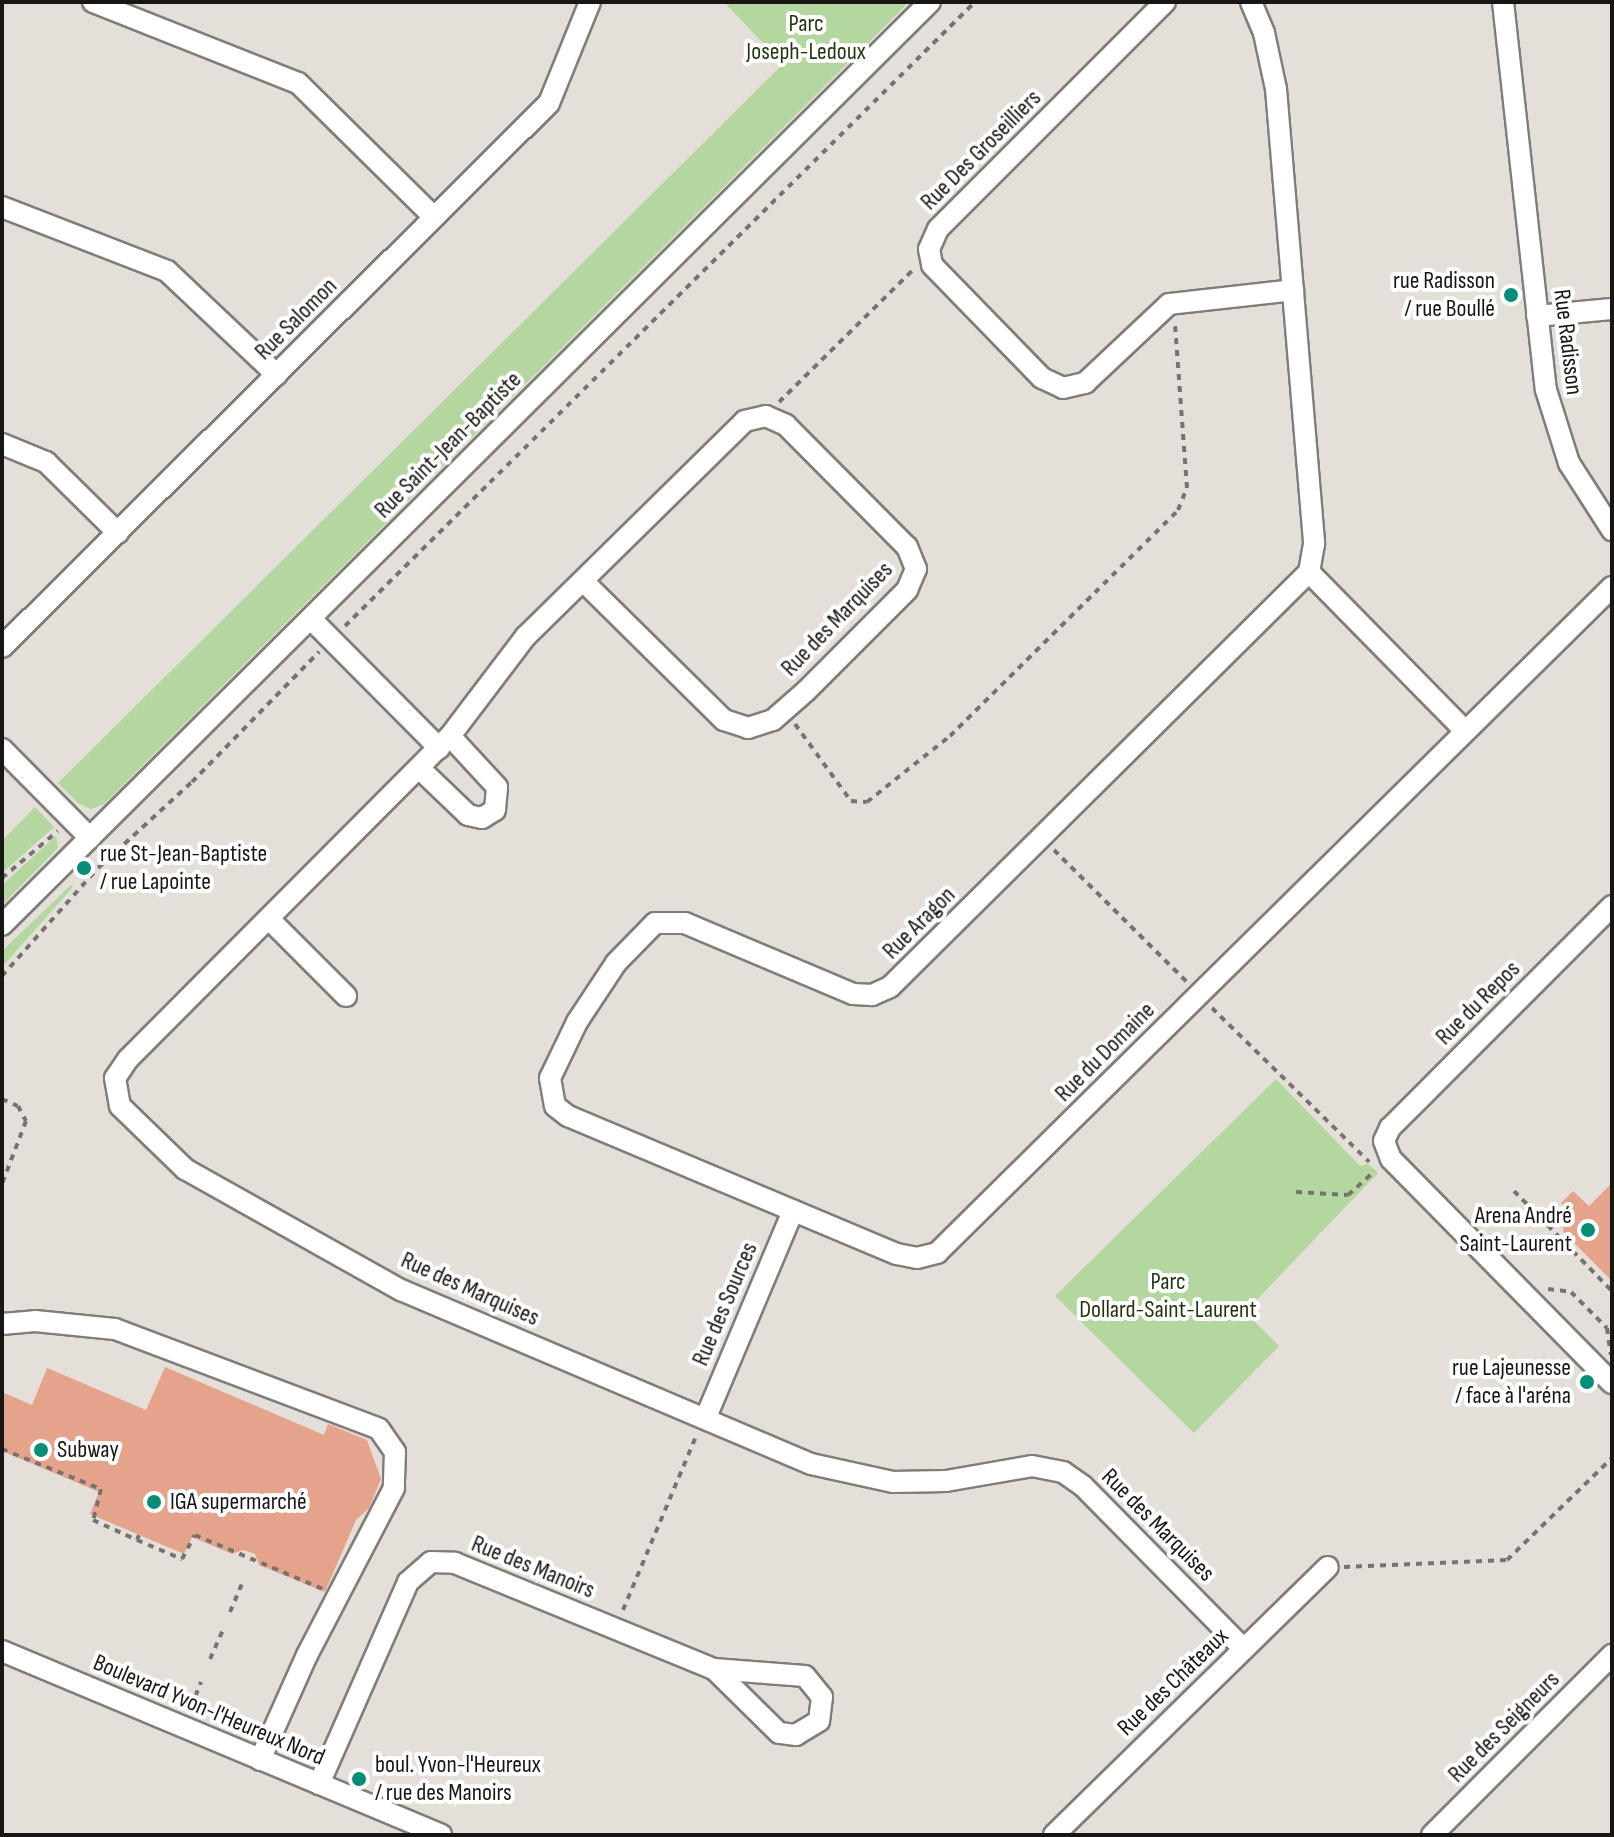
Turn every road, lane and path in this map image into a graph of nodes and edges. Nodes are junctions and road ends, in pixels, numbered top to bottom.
1 (93, 2) edge
2 (590, 2) edge
3 (930, 2) edge
4 (975, 2) edge
5 (1165, 2) edge
6 (1251, 2) edge
7 (1503, 2) edge
8 (2, 207) edge
9 (434, 217) junction
10 (929, 254) junction
11 (1293, 290) junction
12 (1174, 302) junction
13 (1612, 309) edge
14 (1537, 316) junction
15 (277, 375) junction
16 (766, 416) junction
17 (2, 444) edge
18 (1612, 530) edge
19 (118, 533) junction
20 (1309, 572) junction
21 (583, 581) junction
22 (1612, 587) edge
23 (311, 619) junction
24 (331, 640) junction
25 (2, 647) edge
26 (785, 710) junction
27 (1465, 731) junction
28 (445, 742) junction
29 (2, 749) edge
30 (419, 768) junction
31 (71, 819) junction
32 (1042, 837) junction
33 (90, 838) junction
34 (2, 878) edge
35 (1612, 906) edge
36 (269, 919) junction
37 (2, 925) edge
38 (2, 976) edge
39 (1188, 984) dead end
40 (346, 996) dead end
41 (1211, 1007) dead end
42 (550, 1095) joint
43 (2, 1099) edge
44 (1369, 1162) dead end
45 (1377, 1169) dead end
46 (2, 1184) edge
47 (1514, 1191) dead end
48 (1296, 1192) dead end
49 (793, 1211) junction
50 (1541, 1287) dead end
51 (1612, 1291) edge
52 (2, 1324) edge
53 (1612, 1357) edge
54 (1612, 1383) edge
55 (702, 1426) junction
56 (2, 1449) edge
57 (1612, 1458) edge
58 (1328, 1567) joint
59 (242, 1584) dead end
60 (329, 1591) dead end
61 (230, 1612) dead end
62 (622, 1613) dead end
63 (222, 1632) dead end
64 (1244, 1649) junction
65 (2, 1651) edge
66 (1612, 1655) edge
67 (210, 1659) dead end
68 (714, 1669) junction
69 (201, 1682) dead end
70 (191, 1707) dead end
71 (260, 1760) junction
72 (319, 1784) junction
73 (1067, 1831) edge
74 (441, 1835) edge
75 (1432, 1835) edge

1 - 9 street
2 - 9 street, Rue Salomon
3 - 23 street, Rue Saint-Jean-Baptiste
4 - 24 path
5 - 10 street, Rue Des Groseilliers
6 - 11 street
7 - 14 street, Rue Radisson
8 - 15 street
9 - 15 street, Rue Salomon
10 - 12 street
10 - 16 path
11 - 12 street
11 - 20 street
12 - 26 path
13 - 14 street
14 - 18 street, Rue Radisson
15 - 19 street, Rue Salomon
16 - 21 street, Rue des Marquises
16 - 26 street, Rue des Marquises
17 - 19 street
19 - 25 street, Rue Salomon
20 - 27 street
20 - 32 street, Rue Aragon
21 - 26 street, Rue des Marquises
21 - 28 street, Rue des Marquises
22 - 27 street, Rue du Domaine
23 - 24 street
23 - 33 street, Rue Saint-Jean-Baptiste
24 - 28 street
24 - 38 path
27 - 49 street, Rue du Domaine
28 - 30 street, Rue des Marquises
28 - 30 street
29 - 31 street
30 - 36 street, Rue des Marquises
31 - 33 street
31 - 34 path
32 - 39 path
32 - 42 street, Rue Aragon
33 - 37 street, Rue Saint-Jean-Baptiste
35 - 54 street, Rue du Repos
36 - 40 street
36 - 55 street, Rue des Marquises
41 - 44 path
42 - 49 street, Rue du Domaine
43 - 46 path
45 - 48 path
47 - 51 path
49 - 55 street, Rue des Sources
50 - 53 path
52 - 71 street
55 - 62 path
55 - 64 street, Rue des Marquises
56 - 60 path
57 - 58 path
58 - 64 street, Rue des Châteaux
59 - 61 path
63 - 67 path
64 - 73 street, Rue des Châteaux
65 - 71 street, Boulevard Yvon-l'Heureux Nord
66 - 75 street, Rue des Seigneurs
68 - 68 street, Rue des Manoirs
68 - 72 street, Rue des Manoirs
69 - 70 path
71 - 72 street, Boulevard Yvon-l'Heureux Nord
72 - 74 street, Boulevard Yvon-l'Heureux Nord

